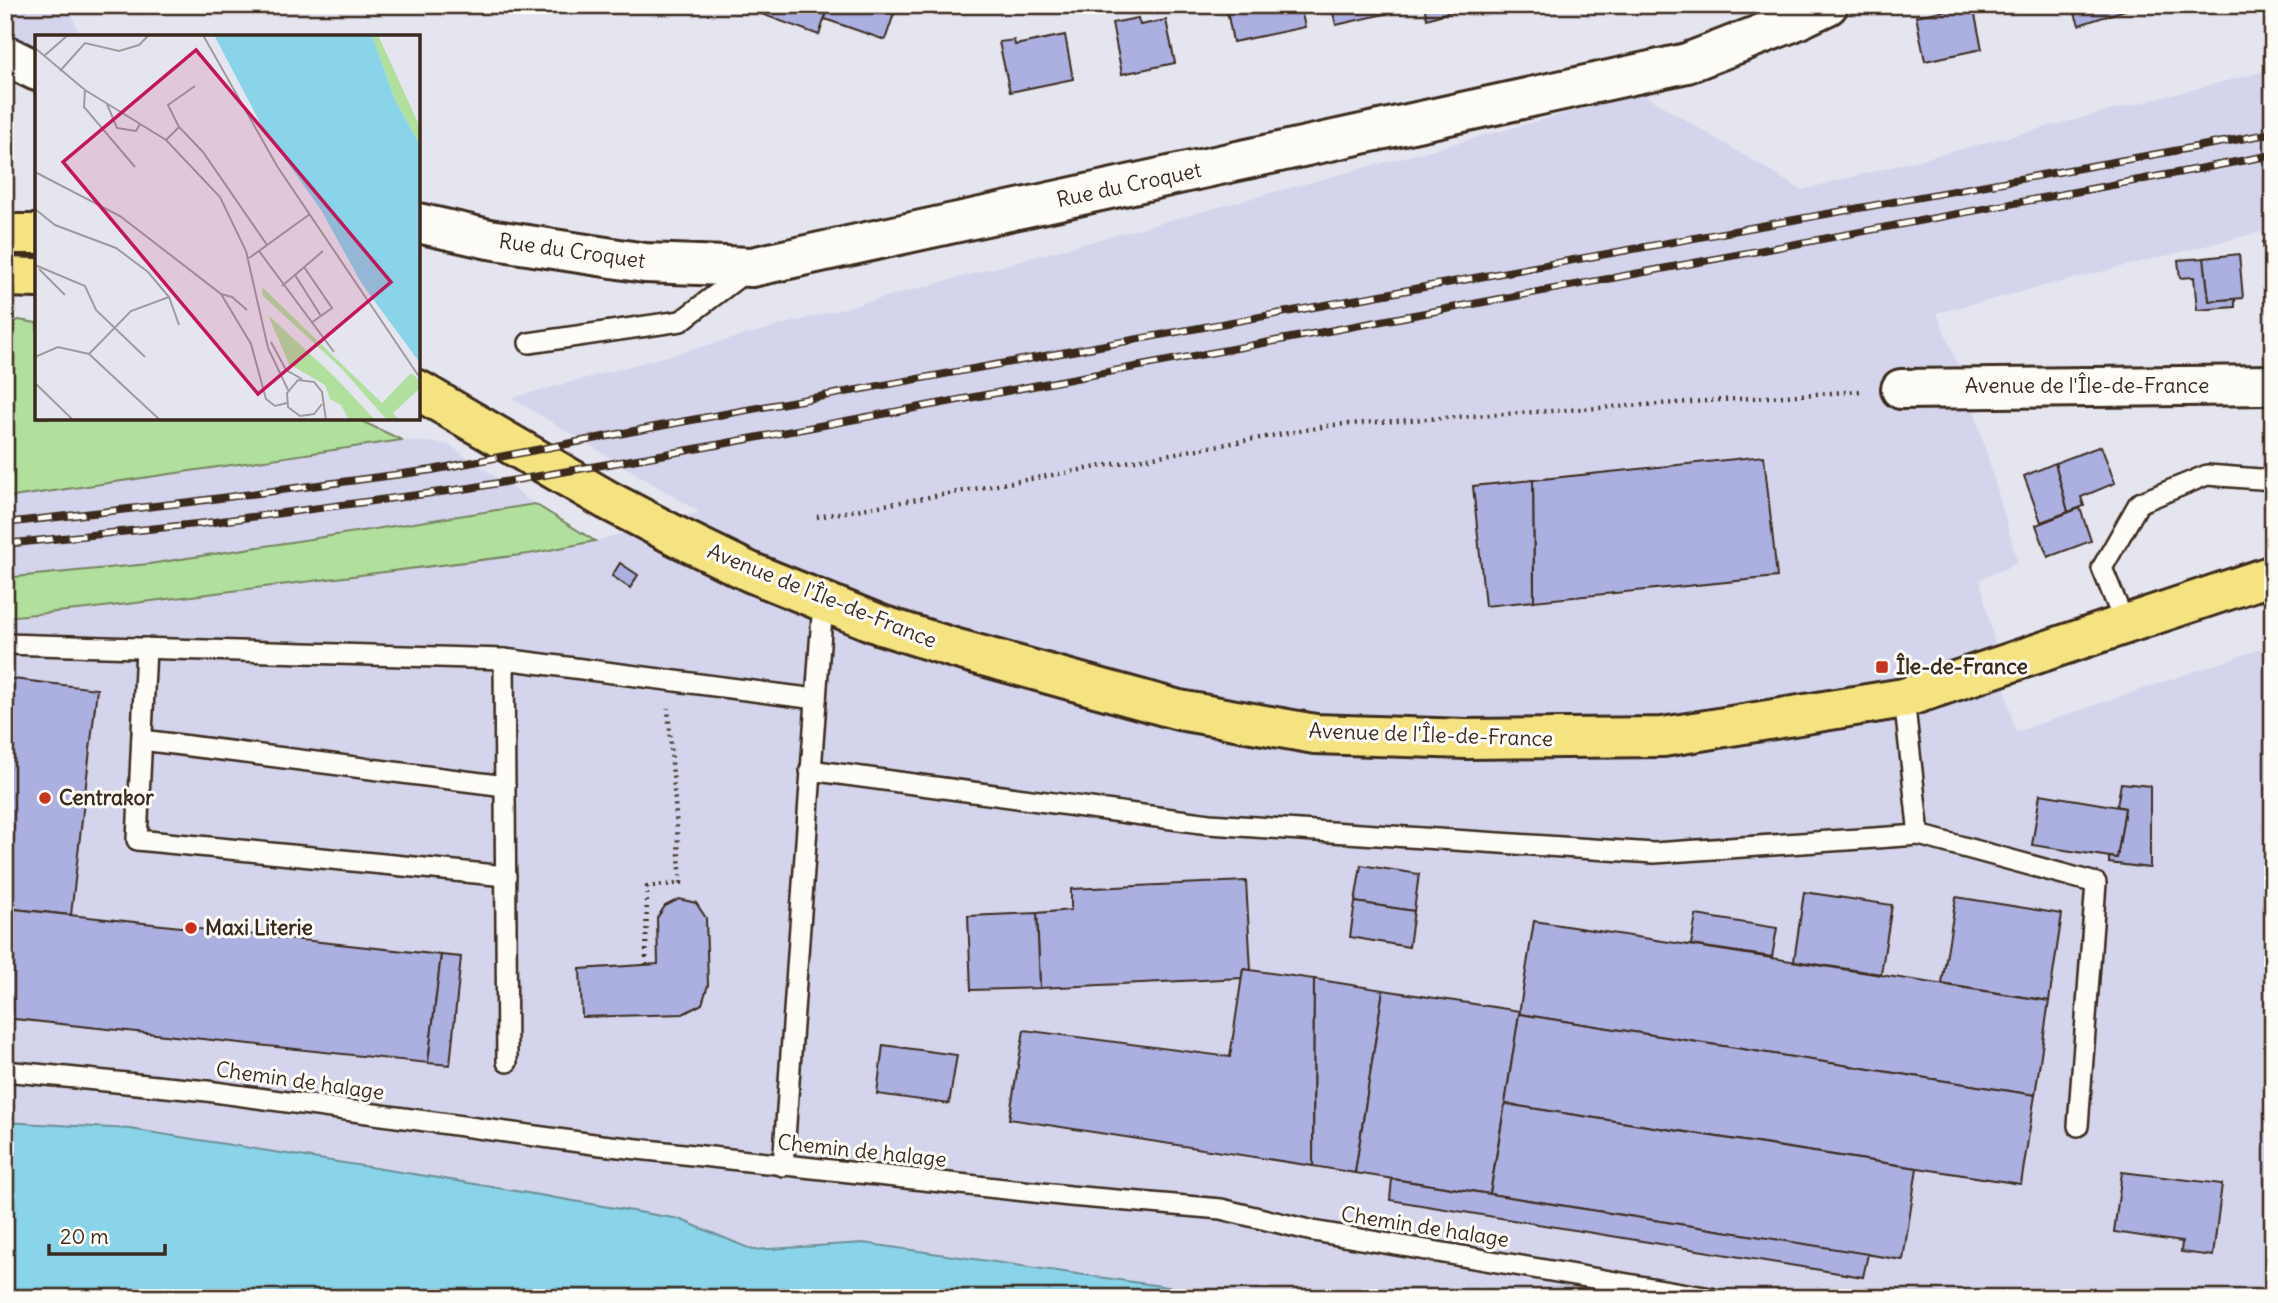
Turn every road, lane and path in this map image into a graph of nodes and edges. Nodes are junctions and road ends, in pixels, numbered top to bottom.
1 (1828, 5) edge
2 (5, 55) edge
3 (35, 70) edge
4 (420, 223) edge
5 (5, 233) edge
6 (35, 234) edge
7 (751, 267) junction
8 (5, 277) edge
9 (35, 278) edge
10 (529, 343) dead end
11 (2273, 385) edge
12 (1901, 388) joint
13 (421, 393) edge
14 (2273, 480) edge
15 (817, 517) dead end
16 (2273, 575) edge
17 (823, 602) junction
18 (2125, 624) junction
19 (5, 644) edge
20 (146, 648) junction
21 (504, 659) junction
22 (666, 680) junction
23 (1903, 698) junction
24 (816, 699) junction
25 (142, 740) junction
26 (810, 770) junction
27 (505, 786) junction
28 (1919, 835) junction
29 (506, 876) junction
30 (646, 965) dead end
31 (507, 1062) dead end
32 (5, 1071) edge
33 (2078, 1126) dead end
34 (783, 1166) junction
35 (1711, 1298) edge

1 - 7 street, Rue du Croquet
2 - 3 street
4 - 7 street, Rue du Croquet
5 - 6 main road
7 - 10 lane
8 - 9 main road
11 - 12 street, Avenue de l'Île-de-France
12 - 15 path
13 - 17 main road, Avenue de l'Île-de-France
14 - 18 lane
16 - 18 main road, Avenue de l'Île-de-France
17 - 23 main road, Avenue de l'Île-de-France
17 - 24 lane
18 - 23 main road, Avenue de l'Île-de-France
19 - 20 lane
20 - 21 lane
20 - 25 lane
21 - 22 lane
21 - 27 lane
22 - 24 lane
22 - 30 path
23 - 28 lane
24 - 26 lane
25 - 27 lane
25 - 29 lane
26 - 28 lane
26 - 34 lane
27 - 29 lane
28 - 33 lane
29 - 31 lane
32 - 34 lane, Chemin de halage
34 - 35 lane, Chemin de halage

